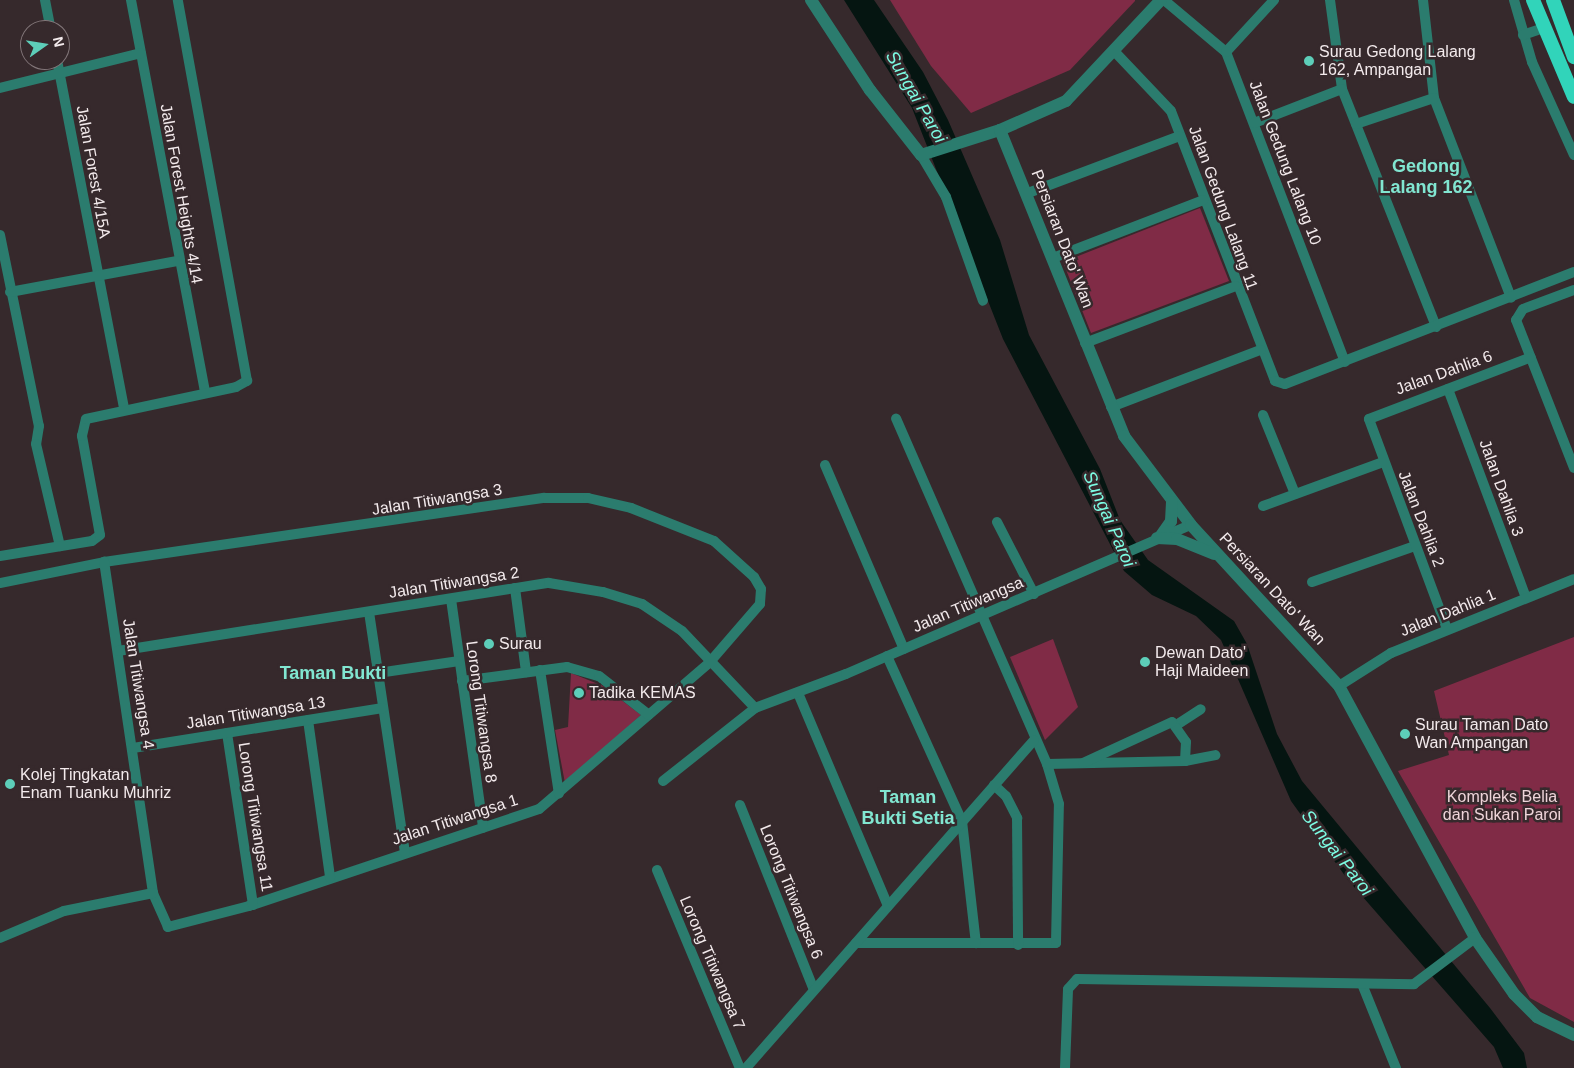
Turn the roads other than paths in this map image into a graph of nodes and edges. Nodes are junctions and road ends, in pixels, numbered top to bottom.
1 (45, 0) edge
2 (131, 0) edge
3 (178, 0) edge
4 (811, 0) edge
5 (1162, 0) edge
6 (1274, 0) edge
7 (1330, 0) edge
8 (1423, 0) edge
9 (1514, 0) edge
10 (1533, 0) edge
11 (1553, 0) edge
12 (49, 20) edge
13 (1543, 28) junction
14 (1523, 35) junction
15 (1115, 52) junction
16 (1226, 52) junction
17 (141, 53) junction
18 (1574, 56) edge
19 (59, 70) edge
20 (60, 73) junction
21 (0, 88) edge
22 (1342, 89) junction
23 (1574, 96) edge
24 (1434, 98) junction
25 (1254, 123) junction
26 (1356, 124) junction
27 (1000, 130) junction
28 (1180, 136) junction
29 (926, 153) junction
30 (1574, 155) edge
31 (1028, 194) junction
32 (1203, 200) junction
33 (0, 235) edge
34 (1053, 258) junction
35 (177, 261) junction
36 (1574, 272) edge
37 (96, 276) junction
38 (1236, 286) junction
39 (1574, 290) edge
40 (10, 292) junction
41 (1512, 298) junction
42 (983, 301) dead end
43 (1436, 327) junction
44 (1085, 343) junction
45 (1260, 350) junction
46 (1531, 357) junction
47 (1345, 362) junction
48 (1448, 389) junction
49 (205, 393) junction
50 (1111, 407) junction
51 (124, 409) junction
52 (1263, 415) dead end
53 (896, 419) dead end
54 (1369, 419) joint
55 (1383, 462) junction
56 (825, 465) dead end
57 (1574, 468) edge
58 (1296, 494) junction
59 (1172, 502) junction
60 (1263, 506) dead end
61 (997, 522) dead end
62 (1191, 526) junction
63 (1158, 538) junction
64 (60, 546) junction
65 (1415, 546) junction
66 (0, 556) edge
67 (1219, 556) junction
68 (104, 562) junction
69 (1574, 579) edge
70 (1312, 582) dead end
71 (0, 583) edge
72 (515, 588) junction
73 (1034, 594) junction
74 (1526, 598) junction
75 (451, 599) junction
76 (369, 612) junction
77 (980, 616) junction
78 (1447, 629) junction
79 (904, 649) junction
80 (118, 651) junction
81 (887, 656) junction
82 (459, 661) junction
83 (709, 663) junction
84 (540, 670) junction
85 (526, 672) junction
86 (378, 673) junction
87 (462, 681) junction
88 (1338, 686) junction
89 (798, 693) junction
90 (383, 708) junction
91 (755, 708) junction
92 (1201, 709) dead end
93 (649, 715) junction
94 (308, 720) junction
95 (1178, 724) junction
96 (227, 733) junction
97 (1034, 740) junction
98 (133, 748) junction
99 (1215, 755) dead end
100 (1185, 761) junction
101 (1083, 763) junction
102 (1047, 764) junction
103 (663, 781) dead end
104 (994, 785) junction
105 (559, 794) junction
106 (740, 805) dead end
107 (962, 821) junction
108 (483, 828) junction
109 (405, 852) junction
110 (657, 870) dead end
111 (330, 877) junction
112 (153, 893) junction
113 (253, 905) junction
114 (888, 906) junction
115 (168, 927) joint
116 (0, 938) edge
117 (1475, 938) junction
118 (856, 942) junction
119 (976, 943) junction
120 (1018, 945) junction
121 (1362, 984) junction
122 (814, 990) junction
123 (1574, 1035) edge
124 (740, 1068) edge
125 (746, 1068) edge
126 (1065, 1068) edge
127 (1396, 1068) edge

1 - 12 street
2 - 17 street, Jalan Forest Heights 4/14
3 - 49 street
4 - 29 street
5 - 15 street
5 - 16 street, Jalan Gedung Lalang 10
6 - 16 street
7 - 22 street
8 - 24 street
9 - 14 street
10 - 13 highway
11 - 18 highway
13 - 14 street
13 - 23 highway
14 - 30 street
15 - 27 street
15 - 28 street, Jalan Gedung Lalang 11
16 - 25 street, Jalan Gedung Lalang 10
17 - 20 street
17 - 35 street, Jalan Forest Heights 4/14
19 - 20 street, Jalan Forest 4/15A
20 - 21 street
20 - 37 street, Jalan Forest 4/15A
22 - 25 street
22 - 26 street
24 - 26 street
24 - 41 street
25 - 47 street, Jalan Gedung Lalang 10
26 - 43 street
27 - 29 street
27 - 31 street, Persiaran Dato' Wan
28 - 31 street
28 - 32 street, Jalan Gedung Lalang 11
29 - 42 street
31 - 34 street, Persiaran Dato' Wan
32 - 34 street
32 - 38 street, Jalan Gedung Lalang 11
33 - 40 street
34 - 44 street, Persiaran Dato' Wan
35 - 37 street
35 - 49 street, Jalan Forest Heights 4/14
36 - 41 street
37 - 40 street
37 - 51 street, Jalan Forest 4/15A
38 - 44 street
38 - 45 street, Jalan Gedung Lalang 11
39 - 46 street
40 - 64 street
41 - 43 street
43 - 47 street
44 - 50 street, Persiaran Dato' Wan
45 - 47 street, Jalan Gedung Lalang 11
45 - 50 street
46 - 48 street, Jalan Dahlia 6
46 - 57 street
48 - 54 street, Jalan Dahlia 6
48 - 74 street, Jalan Dahlia 3
49 - 51 street
50 - 59 street, Persiaran Dato' Wan
51 - 64 street
52 - 58 street
53 - 77 street
54 - 55 street, Jalan Dahlia 2
55 - 58 street
55 - 65 street, Jalan Dahlia 2
56 - 79 street
58 - 60 street
59 - 62 street, Persiaran Dato' Wan
59 - 63 street
61 - 73 street
62 - 63 street, Jalan Titiwangsa
62 - 67 street, Persiaran Dato' Wan
63 - 67 street
63 - 73 street, Jalan Titiwangsa
64 - 66 street
65 - 70 street
65 - 78 street, Jalan Dahlia 2
67 - 88 street, Persiaran Dato' Wan
68 - 71 street, Jalan Titiwangsa 3
68 - 80 street, Jalan Titiwangsa 4
68 - 83 street, Jalan Titiwangsa 3
69 - 74 street, Jalan Dahlia 1
72 - 75 street, Jalan Titiwangsa 2
72 - 83 street, Jalan Titiwangsa 2
72 - 85 street
73 - 77 street, Jalan Titiwangsa
74 - 78 street, Jalan Dahlia 1
75 - 76 street, Jalan Titiwangsa 2
75 - 82 street, Lorong Titiwangsa 8
76 - 80 street, Jalan Titiwangsa 2
76 - 86 street
77 - 79 street, Jalan Titiwangsa
77 - 97 street
78 - 88 street, Jalan Dahlia 1
79 - 81 street, Jalan Titiwangsa
80 - 98 street, Jalan Titiwangsa 4
81 - 89 street, Jalan Titiwangsa
81 - 107 street
82 - 86 street
82 - 87 street, Lorong Titiwangsa 8
83 - 91 street, Jalan Titiwangsa 2
83 - 93 street, Jalan Titiwangsa 1
84 - 85 street
84 - 93 street
84 - 105 street
85 - 87 street
86 - 90 street
87 - 108 street, Lorong Titiwangsa 8
88 - 117 street, Persiaran Dato' Wan
89 - 91 street, Jalan Titiwangsa
89 - 114 street
90 - 94 street, Jalan Titiwangsa 13
90 - 109 street
91 - 103 street, Jalan Titiwangsa
92 - 95 street
93 - 105 street, Jalan Titiwangsa 1
94 - 96 street, Jalan Titiwangsa 13
94 - 111 street
95 - 100 street
95 - 101 street
96 - 98 street, Jalan Titiwangsa 13
96 - 113 street, Lorong Titiwangsa 11
97 - 102 street
97 - 104 street
98 - 112 street, Jalan Titiwangsa 4
99 - 100 street
100 - 101 street
101 - 102 street
102 - 120 street
104 - 107 street
104 - 120 street
105 - 108 street, Jalan Titiwangsa 1
106 - 122 street, Lorong Titiwangsa 6
107 - 114 street
107 - 119 street
108 - 109 street, Jalan Titiwangsa 1
109 - 111 street, Jalan Titiwangsa 1
110 - 124 street, Lorong Titiwangsa 7
111 - 113 street, Jalan Titiwangsa 1
112 - 115 street, Jalan Titiwangsa 4
112 - 116 street
113 - 115 street, Jalan Titiwangsa 1
114 - 118 street
117 - 121 street
117 - 123 street, Persiaran Dato' Wan
118 - 119 street
118 - 122 street
119 - 120 street
121 - 126 street
121 - 127 street
122 - 125 street

